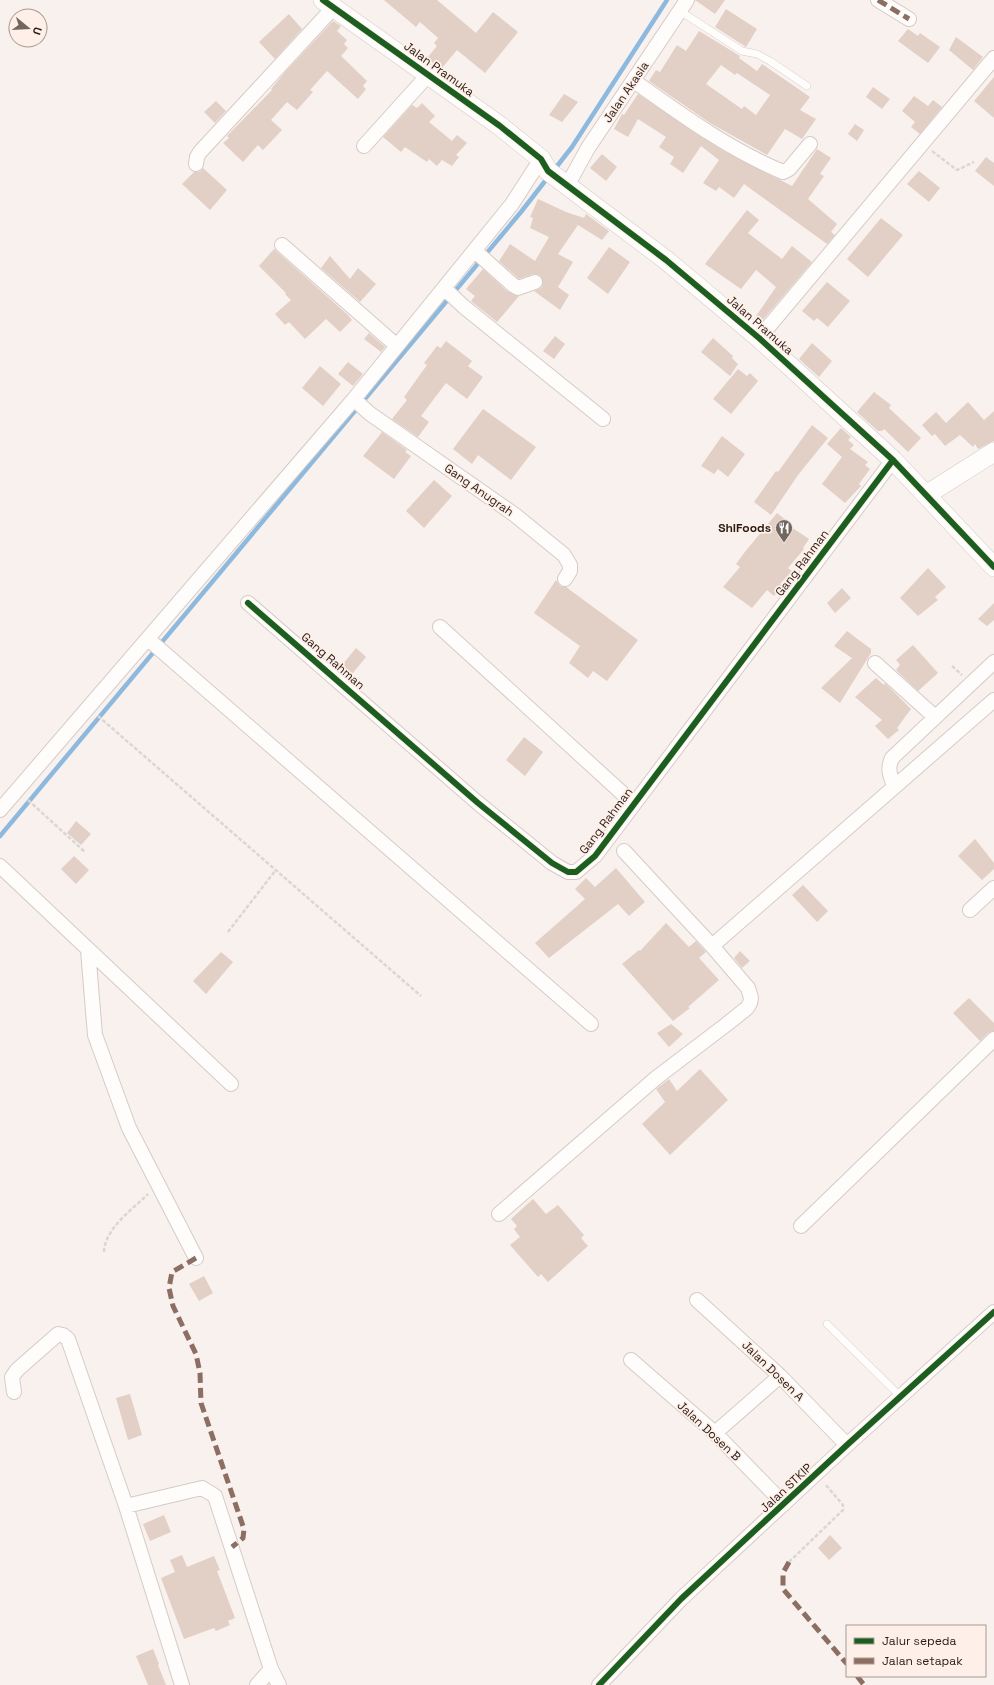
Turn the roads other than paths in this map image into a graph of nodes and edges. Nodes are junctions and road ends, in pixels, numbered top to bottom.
1 (878, 0) edge
2 (329, 4) edge
3 (684, 6) edge
4 (909, 19) dead end
5 (994, 58) edge
6 (428, 75) junction
7 (634, 80) junction
8 (807, 86) dead end
9 (810, 144) dead end
10 (364, 146) dead end
11 (196, 164) dead end
12 (554, 174) junction
13 (282, 245) dead end
14 (477, 254) junction
15 (535, 282) dead end
16 (448, 292) junction
17 (759, 338) junction
18 (397, 346) junction
19 (355, 401) junction
20 (603, 419) dead end
21 (994, 452) edge
22 (893, 460) junction
23 (926, 495) junction
24 (994, 567) edge
25 (565, 579) dead end
26 (248, 603) dead end
27 (440, 627) dead end
28 (148, 639) junction
29 (994, 662) edge
30 (875, 663) dead end
31 (994, 700) edge
32 (935, 718) junction
33 (894, 786) junction
34 (633, 803) junction
35 (0, 810) edge
36 (624, 851) dead end
37 (4, 870) edge
38 (994, 888) edge
39 (970, 910) dead end
40 (712, 946) junction
41 (88, 950) junction
42 (591, 1024) dead end
43 (994, 1040) edge
44 (231, 1084) dead end
45 (499, 1214) dead end
46 (800, 1226) dead end
47 (196, 1258) dead end
48 (697, 1300) dead end
49 (994, 1312) edge
50 (827, 1324) dead end
51 (631, 1360) dead end
52 (780, 1376) junction
53 (14, 1392) dead end
54 (901, 1397) junction
55 (715, 1434) junction
56 (847, 1445) junction
57 (784, 1504) junction
58 (126, 1506) junction
59 (271, 1670) junction
60 (182, 1685) edge
61 (257, 1685) edge
62 (280, 1685) edge
63 (599, 1685) edge

1 - 4 street
2 - 6 street, Jalan Pramuka
2 - 11 street
3 - 7 street, Jalan Akasia
3 - 8 lane
5 - 17 street
6 - 10 street
6 - 12 street, Jalan Pramuka
7 - 9 street
7 - 12 street, Jalan Akasia
12 - 14 street, Jalan Akasia
12 - 17 street, Jalan Pramuka
13 - 18 street
14 - 15 street
14 - 16 street, Jalan Akasia
16 - 18 street, Jalan Akasia
16 - 20 street
17 - 22 street, Jalan Pramuka
18 - 19 street, Jalan Akasia
19 - 25 street, Gang Anugrah
19 - 28 street, Jalan Akasia
21 - 23 street
22 - 23 street, Jalan Pramuka
22 - 34 street, Gang Rahman
23 - 24 street, Jalan Pramuka
26 - 34 street, Gang Rahman
27 - 34 street
28 - 35 street, Jalan Akasia
28 - 42 street
29 - 32 street
30 - 32 street
31 - 33 street
32 - 33 street
33 - 40 street
36 - 40 street
37 - 41 street
38 - 39 street
40 - 45 street
41 - 44 street
41 - 47 street
43 - 46 street
48 - 52 street, Jalan Dosen A
49 - 54 street, Jalan STKIP
50 - 54 lane
51 - 55 street, Jalan Dosen B
52 - 55 street
52 - 56 street, Jalan Dosen A
53 - 58 street
54 - 56 street, Jalan STKIP
55 - 57 street, Jalan Dosen B
56 - 57 street, Jalan STKIP
57 - 63 street, Jalan STKIP
58 - 59 street
58 - 60 street
59 - 61 street
59 - 62 street

